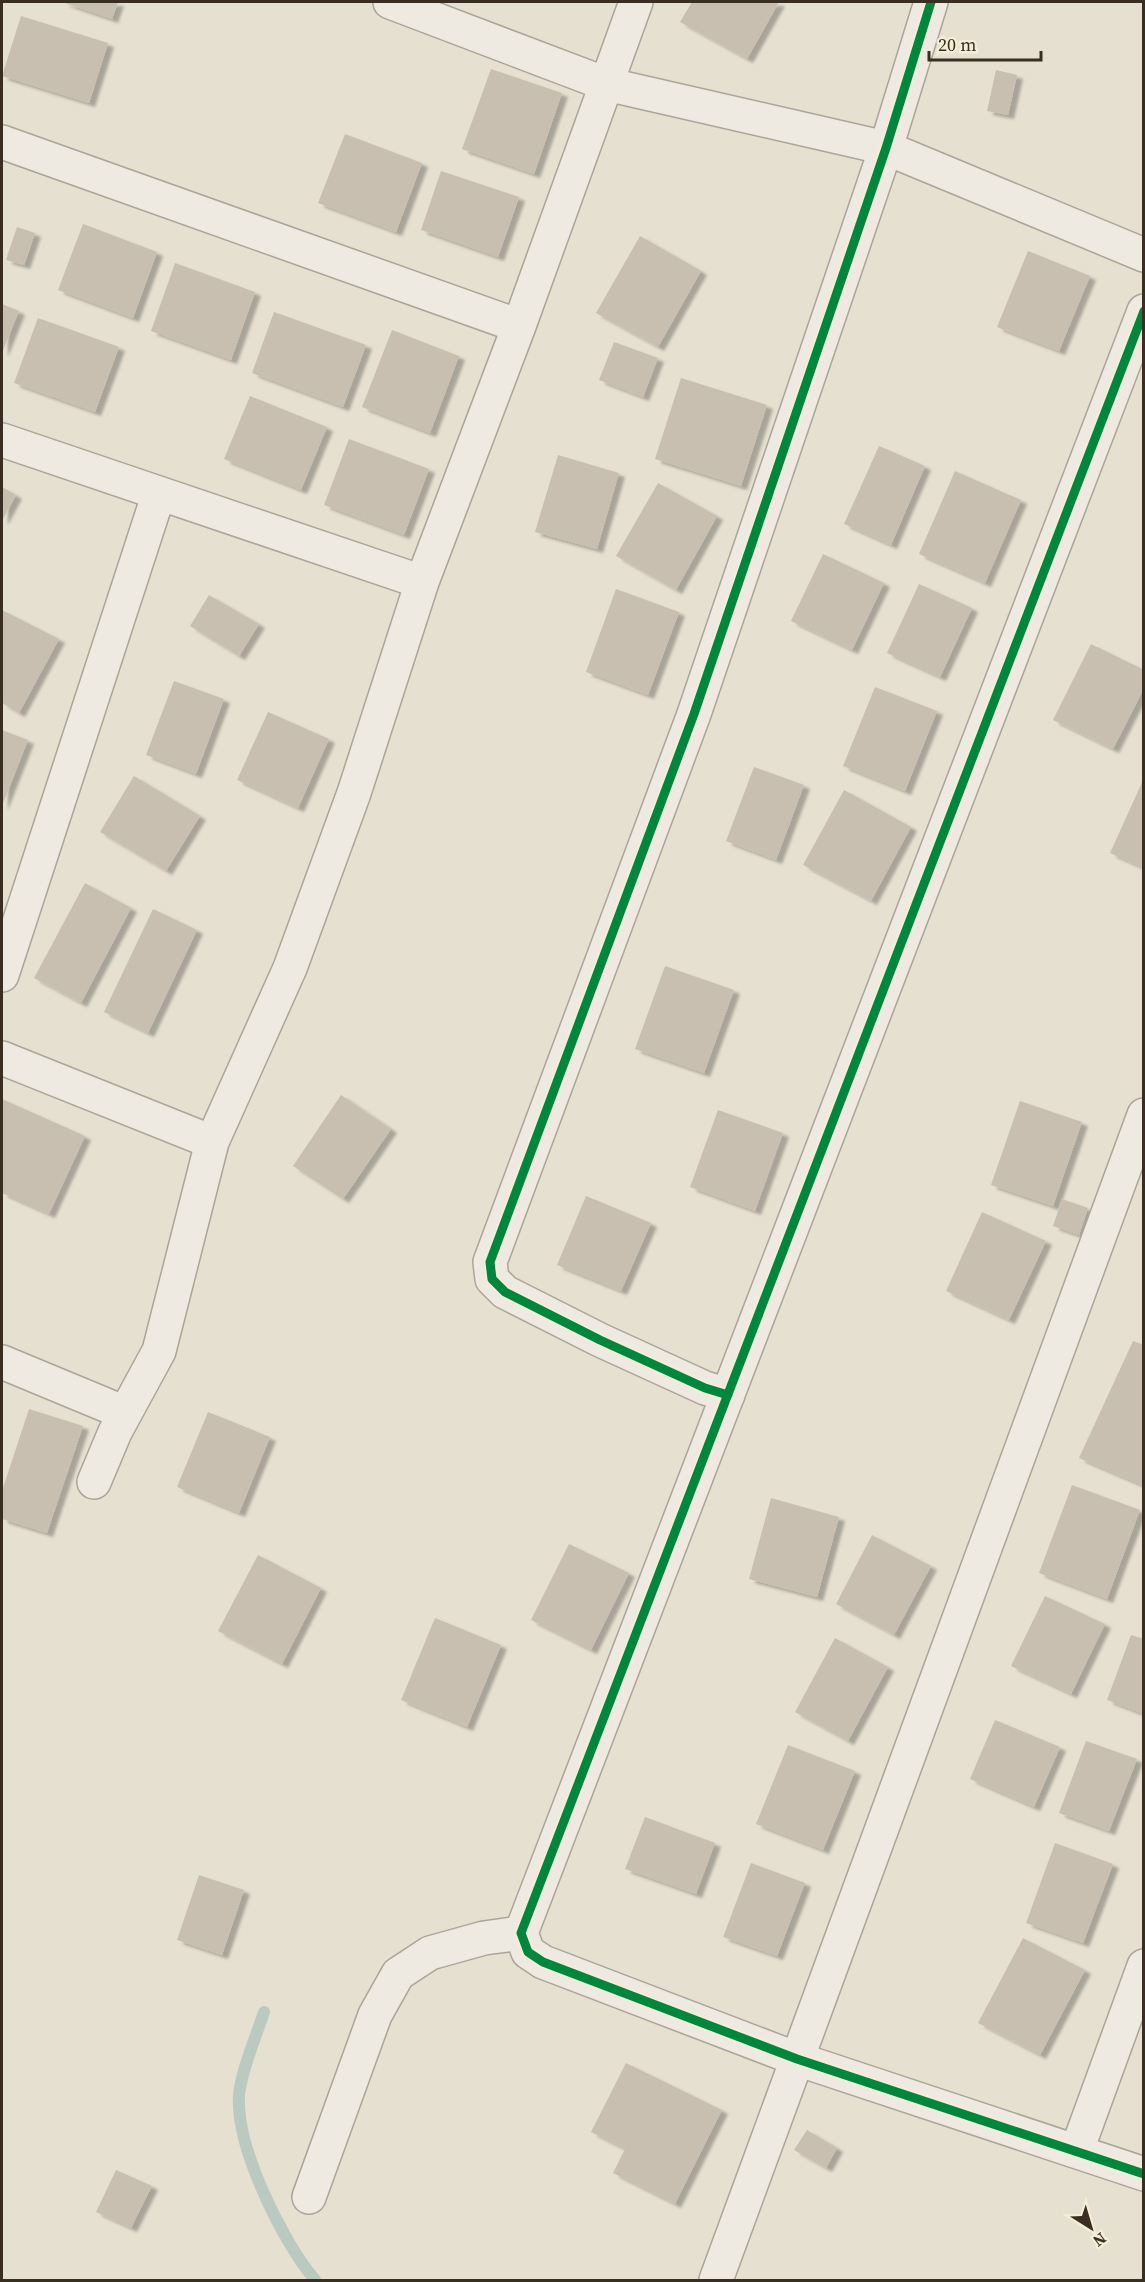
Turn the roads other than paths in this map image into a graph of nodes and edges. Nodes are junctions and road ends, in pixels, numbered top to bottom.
1 (390, 2) edge
2 (636, 2) edge
3 (932, 2) edge
4 (606, 84) junction
5 (2, 142) edge
6 (886, 148) junction
7 (1143, 255) edge
8 (1143, 311) edge
9 (519, 326) junction
10 (2, 440) edge
11 (159, 493) junction
12 (422, 582) junction
13 (2, 975) edge
14 (2, 1058) edge
15 (1143, 1115) edge
16 (212, 1142) junction
17 (2, 1362) edge
18 (728, 1395) junction
19 (125, 1413) junction
20 (94, 1482) dead end
21 (521, 1933) junction
22 (1143, 1966) edge
23 (798, 2059) junction
24 (1077, 2150) junction
25 (1143, 2174) edge
26 (309, 2197) dead end
27 (716, 2280) edge

1 - 4 street
2 - 4 street
3 - 6 street
4 - 6 street
4 - 9 street
5 - 9 street
6 - 7 street
6 - 18 street
8 - 18 street
9 - 12 street
10 - 11 street
11 - 12 street
11 - 13 street
12 - 16 street
14 - 16 street
15 - 23 street
16 - 19 street
17 - 19 street
18 - 21 street
19 - 20 street
21 - 23 street
21 - 26 street
22 - 24 street
23 - 24 street
23 - 27 street
24 - 25 street

